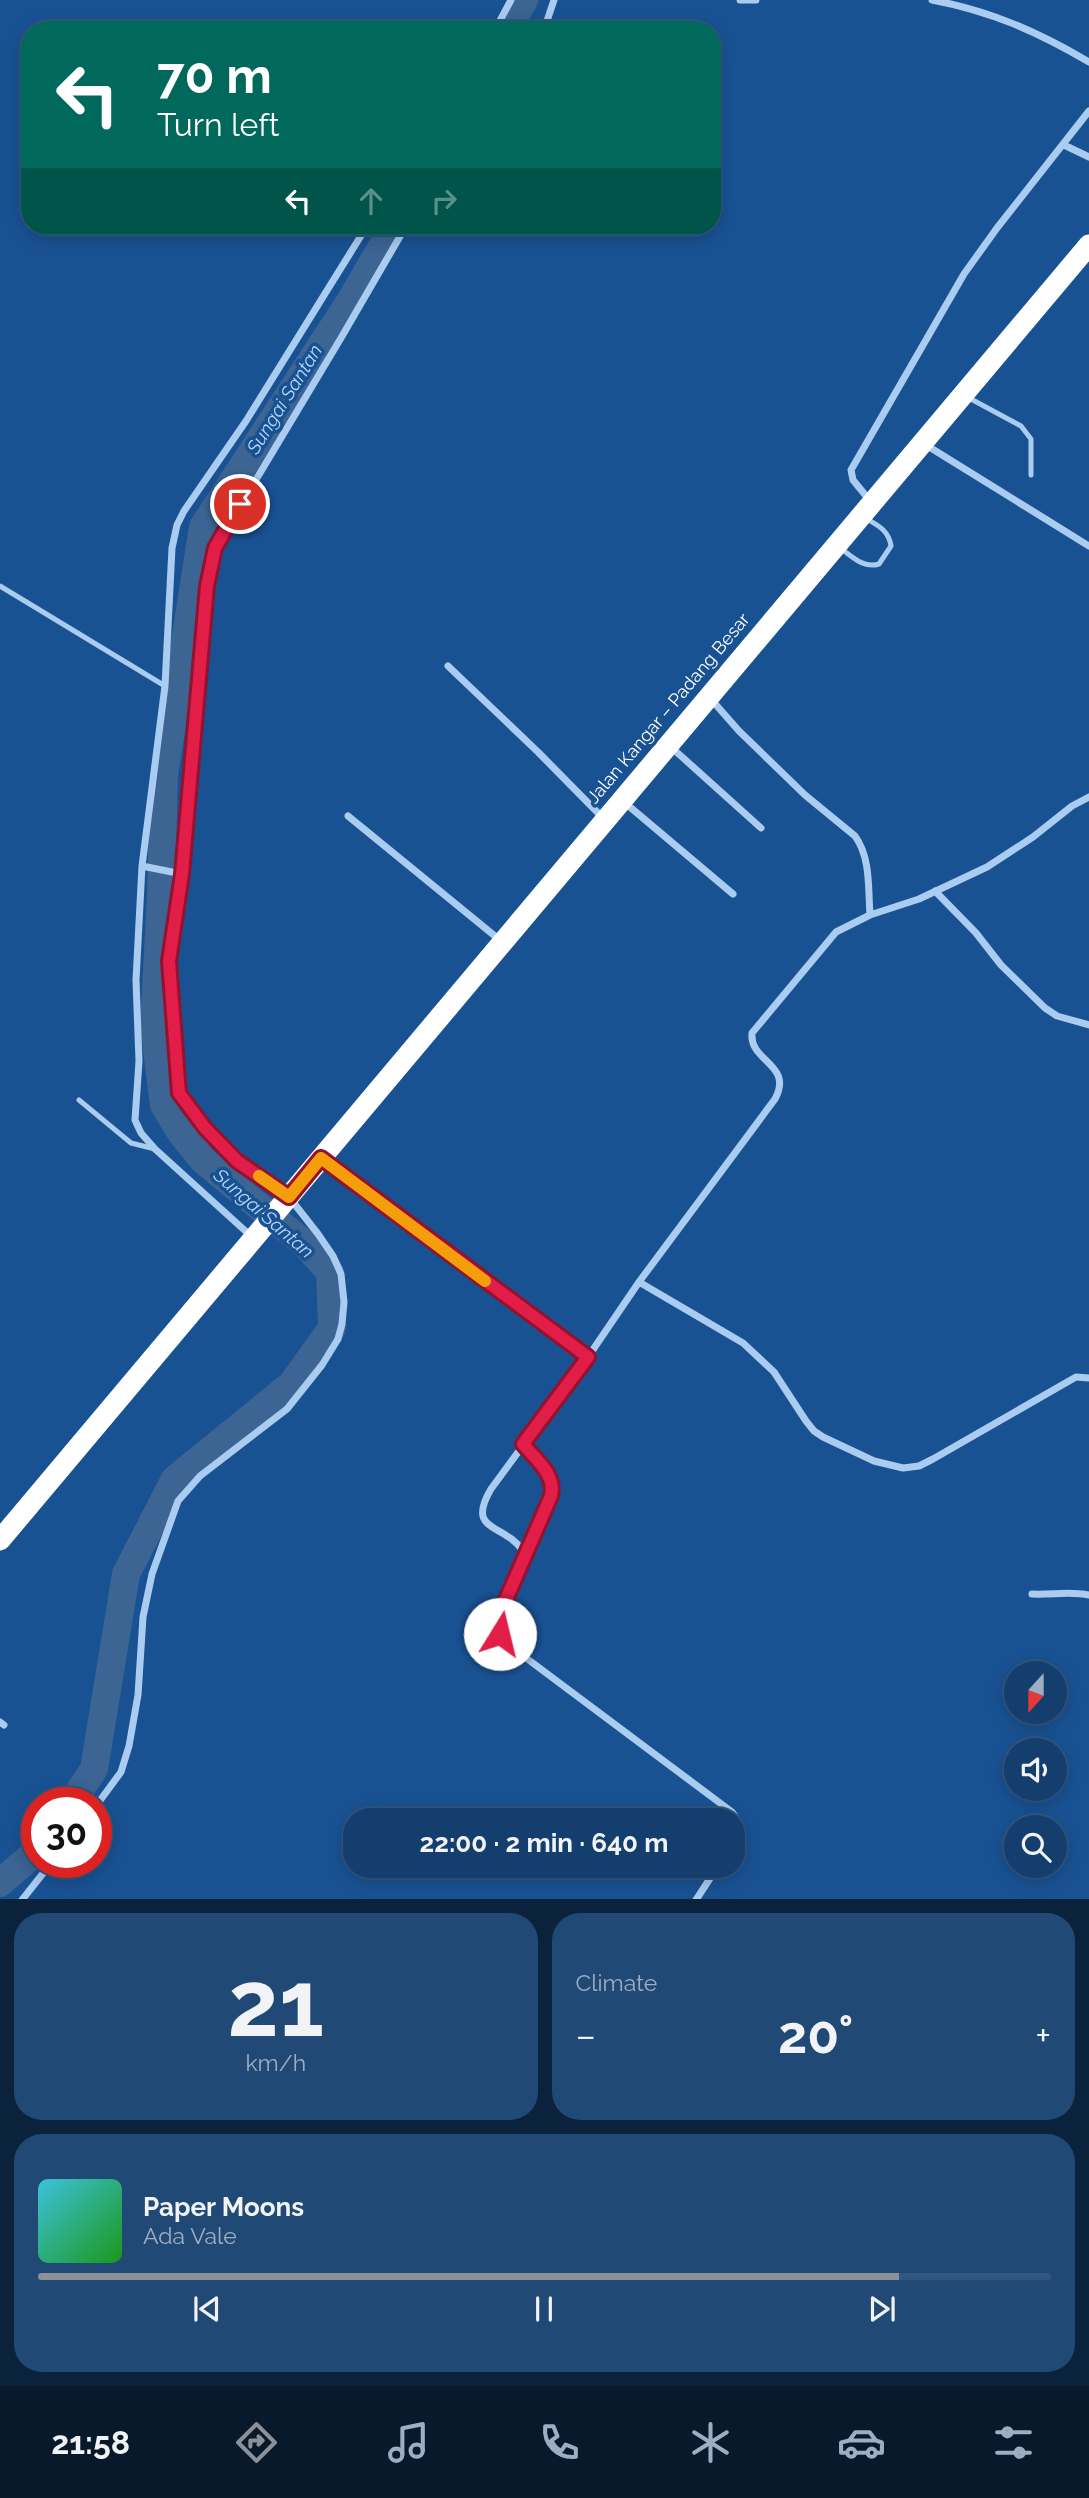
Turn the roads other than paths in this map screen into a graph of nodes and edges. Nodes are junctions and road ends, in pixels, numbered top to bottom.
1 (511, 0) edge
2 (554, 0) edge
3 (740, 0) edge
4 (756, 0) edge
5 (932, 0) edge
6 (500, 21) edge
7 (547, 21) edge
8 (1089, 62) edge
9 (1089, 111) edge
10 (1063, 145) junction
11 (1089, 157) edge
12 (361, 235) edge
13 (401, 235) edge
14 (1089, 245) edge
15 (963, 395) junction
16 (922, 442) junction
17 (1031, 475) dead end
18 (866, 509) junction
19 (836, 545) junction
20 (1089, 546) edge
21 (0, 586) edge
22 (448, 666) dead end
23 (165, 686) junction
24 (709, 697) junction
25 (668, 744) junction
26 (1089, 797) edge
27 (621, 799) junction
28 (348, 816) dead end
29 (604, 819) junction
30 (761, 828) dead end
31 (146, 868) junction
32 (182, 874) junction
33 (935, 891) junction
34 (733, 894) dead end
35 (870, 915) junction
36 (502, 942) junction
37 (1089, 1025) edge
38 (79, 1100) dead end
39 (155, 1149) junction
40 (321, 1158) junction
41 (286, 1200) junction
42 (255, 1235) junction
43 (639, 1282) junction
44 (588, 1357) junction
45 (1089, 1378) edge
46 (523, 1444) junction
47 (0, 1540) edge
48 (523, 1560) junction
49 (1032, 1594) dead end
50 (1089, 1595) edge
51 (110, 1787) edge
52 (727, 1808) edge
53 (39, 1878) edge
54 (710, 1878) edge
55 (22, 1899) edge
56 (696, 1899) edge

1 - 6 street
2 - 7 street
3 - 4 street
5 - 8 street
9 - 10 street
10 - 11 street
10 - 18 street
12 - 23 street
13 - 32 street
14 - 15 highway, Jalan Kangar – Padang Besar
15 - 16 highway, Jalan Kangar – Padang Besar
15 - 17 lane
16 - 18 highway, Jalan Kangar – Padang Besar
16 - 20 street
18 - 19 highway, Jalan Kangar – Padang Besar
18 - 19 lane
19 - 24 highway, Jalan Kangar – Padang Besar
21 - 23 lane
22 - 29 street
23 - 31 street
24 - 25 highway, Jalan Kangar – Padang Besar
24 - 35 street
25 - 27 highway, Jalan Kangar – Padang Besar
25 - 30 street
26 - 33 street
27 - 29 highway, Jalan Kangar – Padang Besar
27 - 34 street
28 - 36 street
29 - 36 highway, Jalan Kangar – Padang Besar
31 - 32 street
31 - 39 street
32 - 41 street
33 - 35 street
33 - 37 street
35 - 43 street
36 - 40 highway, Jalan Kangar – Padang Besar
38 - 39 lane
39 - 42 street
40 - 41 highway, Jalan Kangar – Padang Besar
40 - 44 street
41 - 42 highway, Jalan Kangar – Padang Besar
41 - 51 street
42 - 47 highway, Jalan Kangar – Padang Besar
43 - 44 street
43 - 45 street
44 - 46 street
46 - 48 street
46 - 48 street
48 - 52 street
49 - 50 street
53 - 55 street
54 - 56 street

